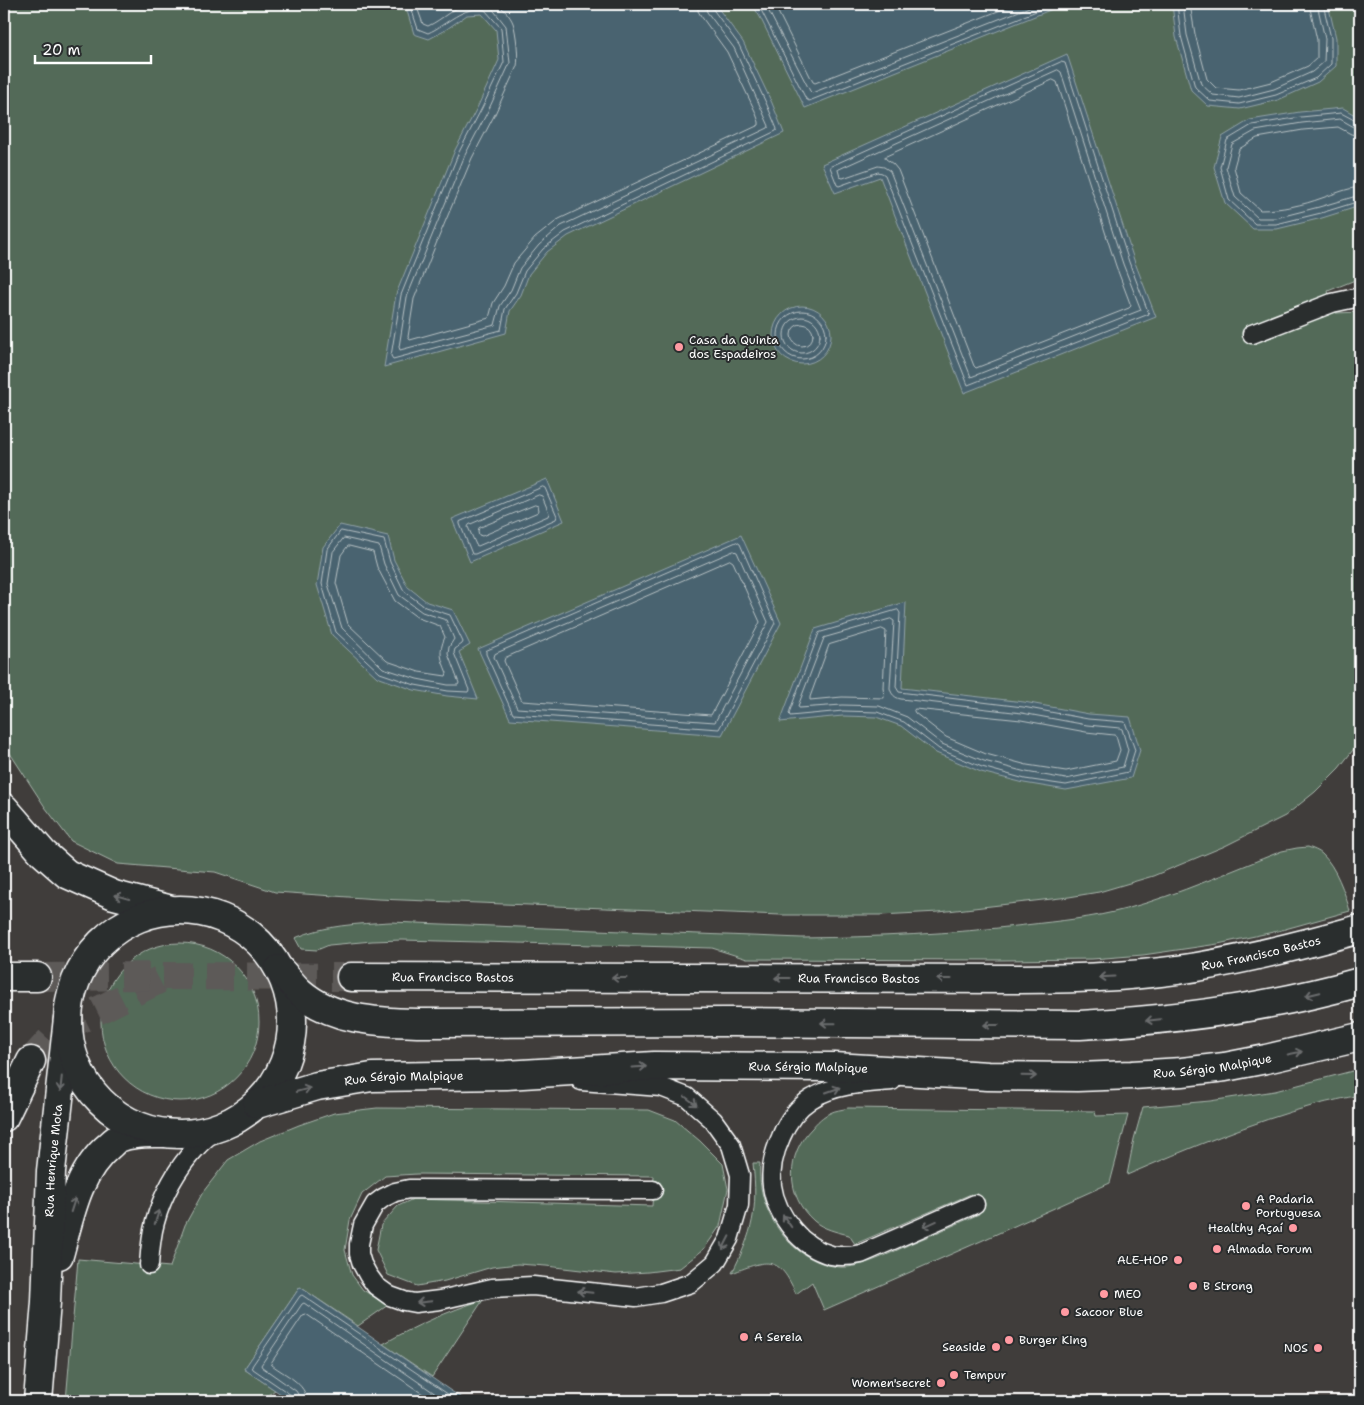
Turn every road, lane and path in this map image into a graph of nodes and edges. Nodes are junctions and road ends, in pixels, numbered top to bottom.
1 (1360, 297) edge
2 (1252, 334) dead end
3 (4, 808) edge
4 (169, 910) junction
5 (1360, 929) edge
6 (279, 969) junction
7 (4, 976) edge
8 (36, 977) tunnel mouth
9 (351, 977) tunnel mouth
10 (1360, 982) edge
11 (68, 1018) junction
12 (1360, 1037) edge
13 (31, 1061) tunnel mouth
14 (506, 1075) junction
15 (988, 1076) junction
16 (257, 1104) junction
17 (4, 1117) edge
18 (219, 1127) junction
19 (162, 1133) junction
20 (653, 1190) dead end
21 (975, 1204) dead end
22 (149, 1265) dead end
23 (46, 1302) junction
24 (38, 1401) edge

1 - 2 lane
4 -> 3 street
4 - 6 street
4 - 11 street
5 -> 9 street, Rua Francisco Bastos
10 -> 6 street
6 - 16 street
7 - 8 street
11 - 19 street
11 -> 23 street, Rua Henrique Mota
15 -> 12 street, Rua Sérgio Malpique
13 - 17 street
14 -> 15 street, Rua Sérgio Malpique
16 -> 14 street, Rua Sérgio Malpique
14 -> 20 lane
21 -> 15 lane
16 - 18 street
18 - 19 street
22 -> 18 lane
23 -> 19 street, Rua Henrique Mota
23 - 24 street, Rua Henrique Mota

